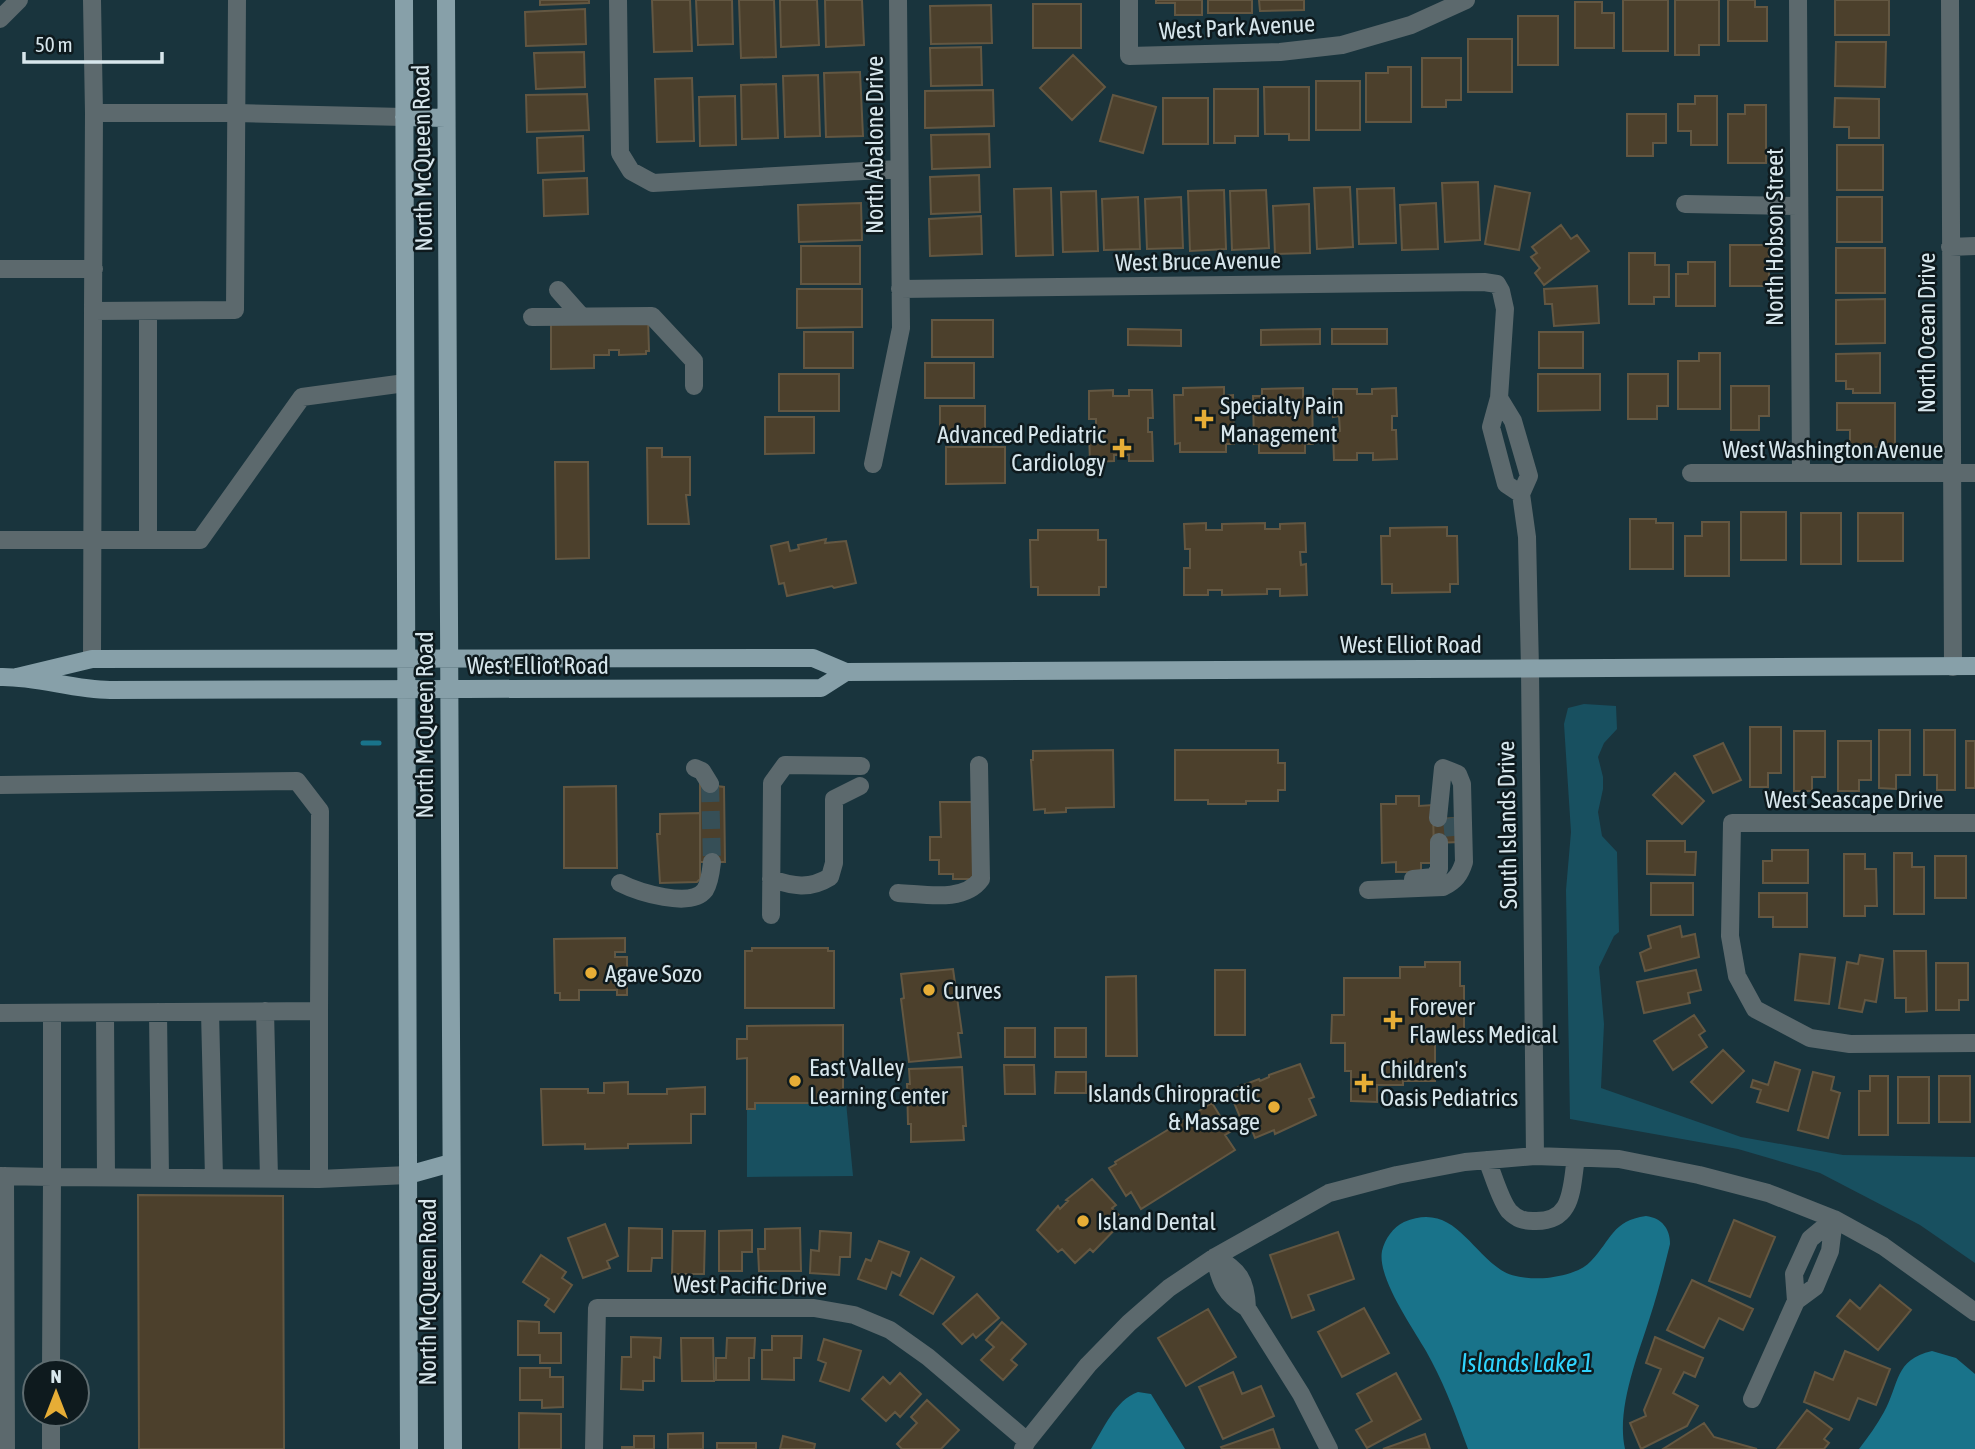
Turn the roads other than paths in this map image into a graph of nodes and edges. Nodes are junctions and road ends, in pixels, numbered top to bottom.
1 (19, 0) edge
2 (92, 0) edge
3 (237, 0) edge
4 (404, 0) edge
5 (446, 0) edge
6 (618, 0) edge
7 (898, 0) edge
8 (1129, 0) edge
9 (1466, 0) edge
10 (1798, 0) edge
11 (1950, 0) edge
12 (0, 19) edge
13 (94, 113) junction
14 (236, 113) junction
15 (404, 117) junction
16 (446, 118) junction
17 (899, 169) junction
18 (1685, 204) dead end
19 (1798, 206) junction
20 (1975, 246) edge
21 (1950, 247) junction
22 (0, 269) edge
23 (94, 269) junction
24 (1497, 284) joint
25 (900, 289) junction
26 (558, 290) dead end
27 (93, 311) junction
28 (148, 311) junction
29 (532, 317) dead end
30 (582, 317) junction
31 (405, 383) junction
32 (694, 386) dead end
33 (1499, 398) junction
34 (1517, 434) junction
35 (1494, 441) junction
36 (873, 464) dead end
37 (1691, 474) dead end
38 (1801, 474) junction
39 (1952, 474) junction
40 (1975, 474) edge
41 (1521, 494) junction
42 (0, 540) edge
43 (92, 540) junction
44 (148, 540) junction
45 (92, 659) junction
46 (448, 659) junction
47 (405, 660) junction
48 (1975, 666) edge
49 (1953, 667) junction
50 (1530, 668) junction
51 (846, 672) junction
52 (8, 677) edge
53 (448, 690) junction
54 (406, 691) junction
55 (979, 765) dead end
56 (861, 766) dead end
57 (695, 768) dead end
58 (710, 784) tunnel mouth
59 (0, 785) edge
60 (860, 786) dead end
61 (1445, 818) tunnel mouth
62 (1975, 823) edge
63 (1446, 842) tunnel mouth
64 (712, 862) tunnel mouth
65 (771, 879) junction
66 (620, 883) dead end
67 (898, 893) dead end
68 (771, 915) dead end
69 (265, 1011) junction
70 (319, 1011) junction
71 (158, 1012) junction
72 (210, 1012) junction
73 (0, 1013) edge
74 (52, 1013) junction
75 (105, 1013) junction
76 (1975, 1043) edge
77 (1535, 1156) junction
78 (1576, 1158) junction
79 (1487, 1160) junction
80 (451, 1163) junction
81 (408, 1175) junction
82 (2, 1176) edge
83 (52, 1177) junction
84 (106, 1177) junction
85 (160, 1177) junction
86 (214, 1178) junction
87 (269, 1178) junction
88 (319, 1179) junction
89 (1834, 1219) junction
90 (1214, 1257) junction
91 (1975, 1312) edge
92 (51, 1358) edge
93 (1752, 1399) dead end
94 (51, 1428) edge
95 (1025, 1445) edge
96 (6, 1449) edge
97 (51, 1449) edge
98 (409, 1449) edge
99 (453, 1449) edge
100 (594, 1449) edge
101 (1329, 1449) edge

1 - 12 street
2 - 13 street
3 - 14 street
4 - 15 main road, North McQueen Road
5 - 16 main road, North McQueen Road
6 - 17 street
7 - 17 street, North Abalone Drive
8 - 9 street, West Park Avenue
10 - 19 street, North Hobson Street
11 - 21 street, North Ocean Drive
13 - 14 street
13 - 23 street
14 - 15 street
14 - 28 street
15 - 16 main road
15 - 31 main road, North McQueen Road
16 - 46 main road, North McQueen Road
17 - 25 street, North Abalone Drive
18 - 19 street
19 - 38 street, North Hobson Street
20 - 21 street
21 - 39 street, North Ocean Drive
22 - 23 street
23 - 27 street
24 - 25 street, West Bruce Avenue
24 - 33 street, South Islands Drive
25 - 36 street, North Abalone Drive
26 - 30 street
27 - 28 street
27 - 43 street
28 - 44 street
29 - 30 street
30 - 32 street
31 - 44 street
31 - 47 main road, North McQueen Road
33 - 34 street, South Islands Drive
33 - 35 street, South Islands Drive
34 - 35 street
34 - 41 street, South Islands Drive
35 - 41 street, South Islands Drive
37 - 38 street, West Washington Avenue
38 - 39 street, West Washington Avenue
39 - 40 street, West Washington Avenue
39 - 49 street, North Ocean Drive
41 - 50 street, South Islands Drive
42 - 43 street
43 - 44 street
43 - 45 street
45 - 47 main road, West Elliot Road
45 - 52 main road, West Elliot Road
46 - 47 main road, West Elliot Road
46 - 51 main road, West Elliot Road
46 - 53 main road, North McQueen Road
47 - 54 main road, North McQueen Road
48 - 49 main road, West Elliot Road
49 - 50 main road, West Elliot Road
50 - 51 main road, West Elliot Road
50 - 77 street, South Islands Drive
51 - 53 main road, West Elliot Road
52 - 54 main road, West Elliot Road
53 - 54 main road, West Elliot Road
53 - 80 main road, North McQueen Road
54 - 81 main road, North McQueen Road
55 - 67 street
56 - 65 street
57 - 58 street
59 - 70 street
60 - 65 street
61 - 63 street
62 - 76 street, West Seascape Drive
64 - 66 street
65 - 68 street
69 - 70 street
69 - 72 street
69 - 87 street
70 - 88 street
71 - 72 street
71 - 75 street
71 - 85 street
72 - 86 street
73 - 74 street
74 - 75 street
74 - 83 street
75 - 84 street
77 - 78 street
77 - 79 street
78 - 79 street
78 - 89 street
79 - 90 street
80 - 81 main road
80 - 99 main road, North McQueen Road
81 - 88 street
81 - 98 main road, North McQueen Road
82 - 83 street
82 - 96 street
83 - 84 street
83 - 92 street
84 - 85 street
85 - 86 street
86 - 87 street
87 - 88 street
89 - 91 street
89 - 93 street
90 - 95 street
90 - 101 street
94 - 97 street
95 - 100 street, West Pacific Drive

